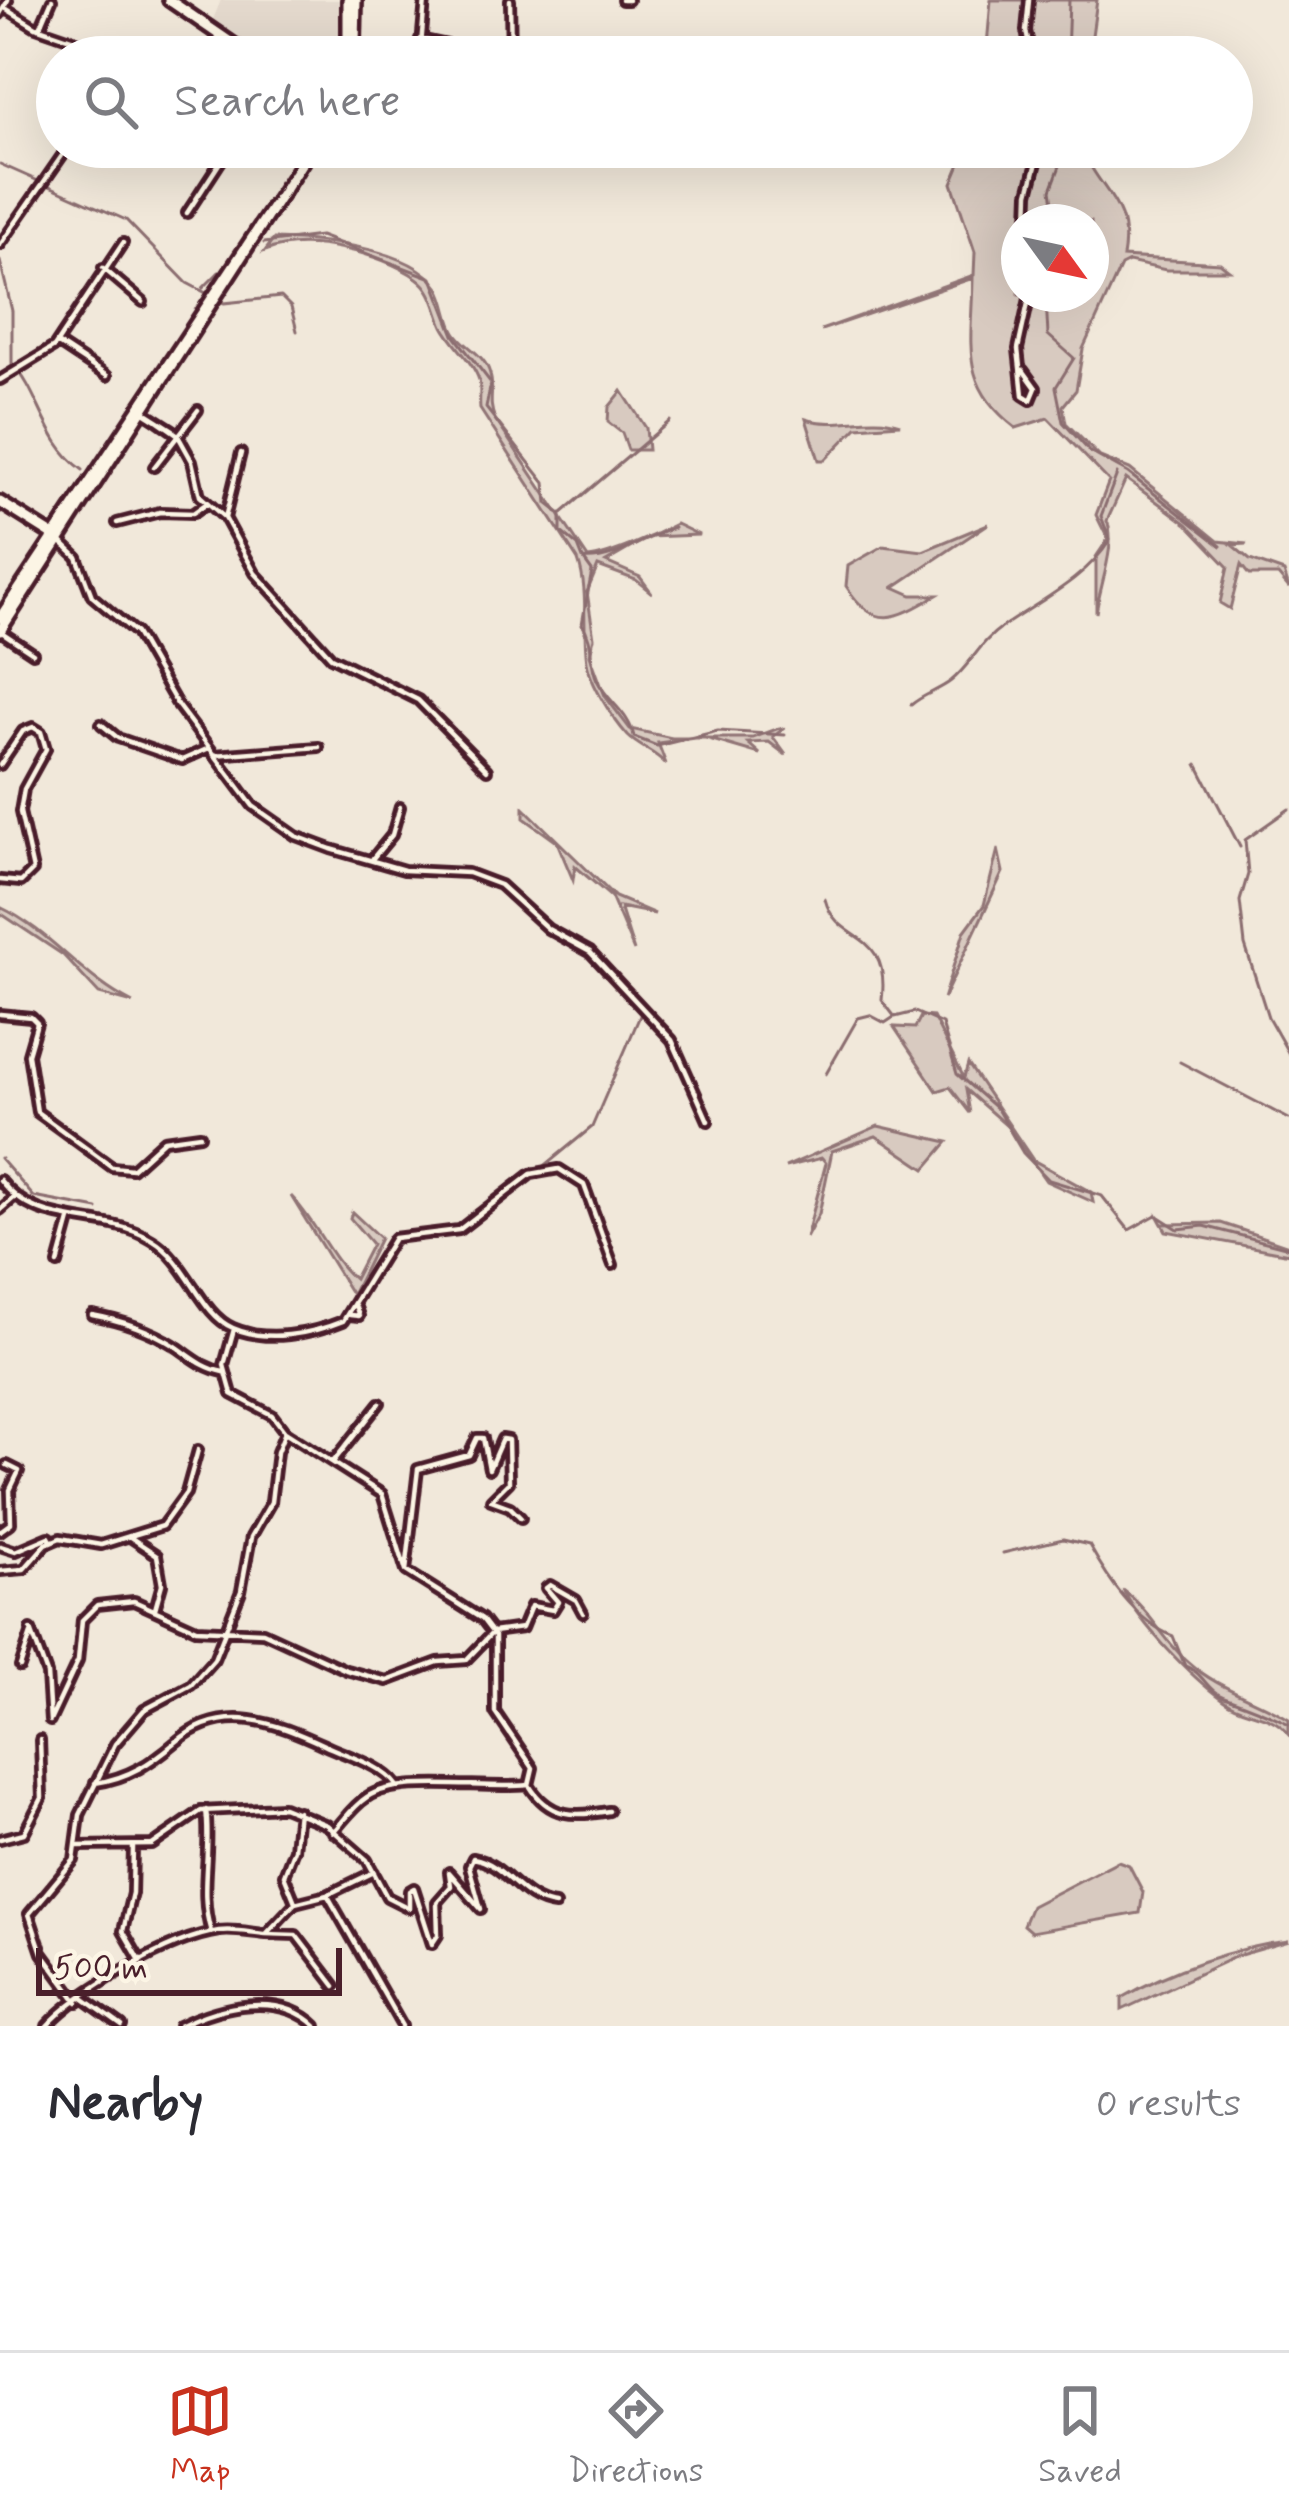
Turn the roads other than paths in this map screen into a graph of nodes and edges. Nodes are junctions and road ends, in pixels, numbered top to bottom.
1 (8, 0) edge
2 (52, 0) edge
3 (169, 0) edge
4 (352, 0) edge
5 (425, 0) edge
6 (510, 0) edge
7 (1029, 0) edge
8 (3, 11) edge
9 (40, 28) junction
10 (63, 36) edge
11 (221, 36) edge
12 (355, 36) edge
13 (420, 36) edge
14 (508, 36) edge
15 (1027, 36) edge
16 (56, 168) edge
17 (216, 168) edge
18 (298, 168) edge
19 (1036, 168) edge
20 (1029, 204) edge
21 (187, 213) dead end
22 (0, 231) edge
23 (8, 236) junction
24 (123, 243) dead end
25 (0, 245) edge
26 (103, 268) junction
27 (142, 302) dead end
28 (1026, 312) edge
29 (57, 343) junction
30 (1020, 368) junction
31 (107, 376) dead end
32 (0, 380) edge
33 (141, 409) junction
34 (198, 410) dead end
35 (175, 432) junction
36 (241, 453) dead end
37 (154, 467) dead end
38 (0, 502) edge
39 (207, 503) junction
40 (225, 518) junction
41 (117, 523) dead end
42 (57, 538) junction
43 (0, 618) edge
44 (0, 631) edge
45 (33, 653) dead end
46 (101, 724) dead end
47 (319, 747) dead end
48 (208, 749) junction
49 (214, 755) junction
50 (0, 765) edge
51 (487, 770) dead end
52 (400, 807) dead end
53 (373, 859) junction
54 (0, 880) edge
55 (0, 1014) edge
56 (708, 1121) dead end
57 (200, 1135) dead end
58 (0, 1180) edge
59 (15, 1197) junction
60 (0, 1210) edge
61 (70, 1220) junction
62 (58, 1264) dead end
63 (613, 1265) dead end
64 (92, 1315) dead end
65 (234, 1329) junction
66 (224, 1372) junction
67 (380, 1403) dead end
68 (285, 1432) junction
69 (198, 1450) dead end
70 (333, 1462) junction
71 (7, 1466) dead end
72 (521, 1518) dead end
73 (0, 1532) edge
74 (130, 1537) junction
75 (51, 1541) junction
76 (0, 1546) edge
77 (0, 1571) edge
78 (406, 1571) junction
79 (154, 1611) junction
80 (583, 1613) dead end
81 (224, 1629) junction
82 (493, 1632) junction
83 (20, 1667) dead end
84 (40, 1740) dead end
85 (93, 1783) junction
86 (397, 1785) junction
87 (529, 1785) junction
88 (206, 1810) junction
89 (609, 1810) dead end
90 (298, 1811) junction
91 (333, 1832) junction
92 (0, 1839) edge
93 (76, 1846) junction
94 (133, 1848) junction
95 (374, 1872) junction
96 (340, 1889) junction
97 (327, 1895) junction
98 (296, 1903) junction
99 (556, 1905) dead end
100 (338, 1906) junction
101 (211, 1932) junction
102 (266, 1934) junction
103 (142, 1964) junction
104 (335, 1986) dead end
105 (81, 2000) junction
106 (189, 2024) edge
107 (47, 2026) edge
108 (122, 2026) edge
109 (179, 2026) edge
110 (316, 2026) edge
111 (402, 2026) edge

1 - 8 street
2 - 9 street
3 - 11 main road
4 - 12 main road
5 - 13 street
6 - 14 street
7 - 15 street
8 - 9 street
9 - 10 street
16 - 23 street
17 - 21 street
18 - 33 main road
19 - 20 street
22 - 23 street
23 - 25 street
24 - 26 street
26 - 27 street
26 - 29 street
28 - 30 street
29 - 31 street
29 - 32 street
30 - 30 street
33 - 35 street
33 - 42 main road
34 - 35 street
35 - 37 street
35 - 39 street
36 - 40 street
38 - 42 main road
39 - 40 street
39 - 41 street
40 - 51 street
42 - 43 main road
42 - 44 main road
42 - 48 street
44 - 45 street
46 - 48 street
47 - 49 street
48 - 49 street
49 - 53 street
50 - 54 street
52 - 53 street
53 - 56 street
55 - 57 street
58 - 59 street
59 - 60 street
59 - 61 street
61 - 62 street
61 - 65 street
63 - 65 street
64 - 66 street
65 - 66 street
66 - 68 street
67 - 70 street
68 - 70 street
68 - 81 street
69 - 74 street
70 - 78 street
71 - 73 street
72 - 78 street
74 - 75 street
74 - 79 street
75 - 76 street
75 - 77 street
78 - 82 street
79 - 81 street
79 - 83 street
80 - 82 street
81 - 82 street
81 - 85 street
82 - 87 street
84 - 92 street
85 - 86 street
85 - 93 street
86 - 87 street
86 - 91 street
87 - 89 street
88 - 90 street
88 - 94 street
88 - 101 street
90 - 91 street
90 - 98 street
91 - 95 street
93 - 94 street
93 - 105 street
94 - 103 street
95 - 96 street
95 - 99 street
96 - 97 street
96 - 100 street
97 - 98 street
97 - 100 street
98 - 102 street
100 - 111 street
101 - 102 street
101 - 103 street
102 - 104 street
103 - 105 street
105 - 107 street
105 - 108 street
106 - 109 street
106 - 110 street

